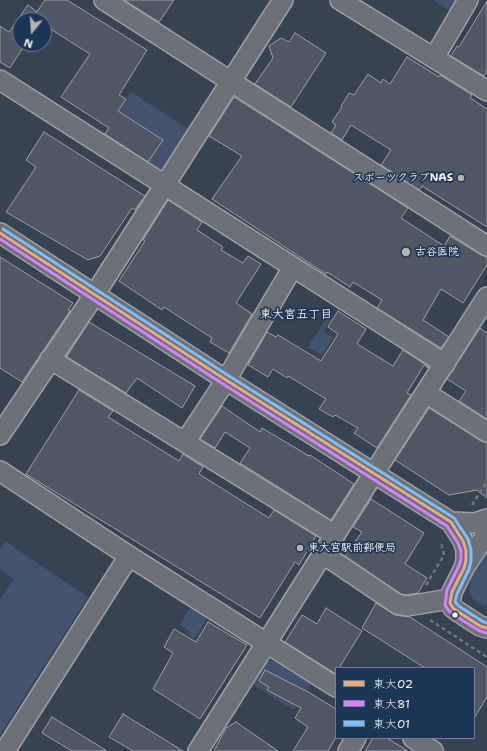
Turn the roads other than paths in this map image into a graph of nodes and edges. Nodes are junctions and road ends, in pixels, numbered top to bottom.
1 (104, 0) edge
2 (283, 0) edge
3 (340, 0) edge
4 (468, 0) edge
5 (434, 58) junction
6 (0, 80) edge
7 (231, 82) junction
8 (487, 91) edge
9 (164, 185) junction
10 (0, 233) edge
11 (487, 246) edge
12 (293, 267) junction
13 (95, 294) junction
14 (484, 309) edge
15 (50, 359) junction
16 (445, 364) junction
17 (226, 380) junction
18 (426, 392) junction
19 (2, 430) edge
20 (487, 432) edge
21 (185, 442) junction
22 (0, 471) edge
23 (374, 473) junction
24 (487, 518) edge
25 (451, 522) junction
26 (487, 533) edge
27 (336, 535) junction
28 (323, 554) junction
29 (129, 556) junction
30 (464, 568) junction
31 (450, 599) junction
32 (486, 628) edge
33 (267, 642) junction
34 (335, 686) edge
35 (355, 739) edge
36 (414, 739) edge
37 (5, 751) edge
38 (198, 751) edge
39 (348, 751) edge
40 (432, 751) edge

1 - 7 street
2 - 7 street
3 - 5 street
4 - 5 street
5 - 8 street
6 - 9 street
7 - 9 street
7 - 11 street
9 - 12 street
9 - 13 street
10 - 13 street
12 - 16 street
12 - 17 street
13 - 15 street
13 - 17 street
14 - 16 street
15 - 19 street
15 - 21 street
16 - 18 street
17 - 21 street
17 - 23 street
18 - 20 street
18 - 23 street
21 - 27 street
22 - 29 street
23 - 25 street
23 - 27 street
24 - 25 street
25 - 30 street
26 - 30 street
27 - 28 street
28 - 31 street
28 - 33 street
29 - 33 street
29 - 37 street
30 - 31 street
31 - 32 street
33 - 34 street
33 - 38 street
35 - 39 street
36 - 40 street

